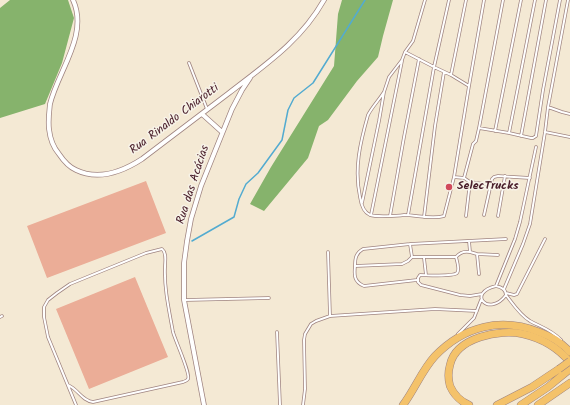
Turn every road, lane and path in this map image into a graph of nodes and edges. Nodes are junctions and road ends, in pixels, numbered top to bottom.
1 (73, 0) edge
2 (324, 0) edge
3 (425, 0) edge
4 (449, 0) edge
5 (466, 0) edge
6 (484, 0) edge
7 (503, 0) edge
8 (521, 0) edge
9 (535, 0) edge
10 (546, 0) edge
11 (560, 0) edge
12 (568, 0) edge
13 (405, 52) junction
14 (419, 59) junction
15 (402, 60) junction
16 (189, 63) dead end
17 (434, 67) junction
18 (444, 72) junction
19 (254, 74) junction
20 (451, 75) junction
21 (469, 86) junction
22 (384, 92) junction
23 (548, 106) junction
24 (207, 109) junction
25 (202, 114) junction
26 (570, 114) edge
27 (479, 128) junction
28 (495, 131) junction
29 (222, 132) junction
30 (545, 132) junction
31 (508, 133) junction
32 (520, 136) junction
33 (570, 137) edge
34 (536, 147) dead end
35 (505, 176) junction
36 (454, 177) junction
37 (464, 178) junction
38 (530, 178) junction
39 (470, 182) junction
40 (491, 185) junction
41 (362, 205) junction
42 (371, 215) junction
43 (408, 215) junction
44 (484, 215) dead end
45 (390, 216) junction
46 (466, 216) dead end
47 (498, 216) dead end
48 (424, 217) junction
49 (506, 239) dead end
50 (545, 239) dead end
51 (469, 241) junction
52 (410, 244) junction
53 (328, 252) dead end
54 (470, 252) junction
55 (478, 254) junction
56 (498, 255) dead end
57 (456, 257) junction
58 (412, 258) junction
59 (424, 258) junction
60 (355, 266) junction
61 (479, 274) dead end
62 (426, 275) junction
63 (417, 280) junction
64 (496, 286) junction
65 (504, 289) junction
66 (482, 294) junction
67 (506, 294) junction
68 (269, 298) dead end
69 (184, 300) junction
70 (481, 300) junction
71 (476, 311) junction
72 (330, 316) junction
73 (277, 332) dead end
74 (450, 342) junction
75 (568, 350) edge
76 (570, 362) edge
77 (570, 369) edge
78 (562, 372) junction
79 (570, 383) edge
80 (68, 385) junction
81 (76, 405) edge
82 (204, 405) edge
83 (280, 405) edge
84 (303, 405) edge
85 (404, 405) edge
86 (469, 405) edge
87 (497, 405) edge
88 (521, 405) edge
89 (538, 405) edge

1 - 25 street, Rua Rinaldo Chiarotti
2 - 19 street
3 - 13 lane
4 - 17 lane
5 - 20 lane
6 - 21 lane
7 - 27 lane
8 - 28 lane
9 - 31 lane
10 - 32 lane
11 - 32 lane
12 - 23 lane
13 - 14 lane
13 - 15 lane
14 - 17 lane
14 - 45 lane
15 - 22 lane
15 - 42 lane
16 - 24 lane
17 - 18 lane
17 - 43 lane
18 - 20 lane
18 - 48 lane
19 - 24 street, Rua Rinaldo Chiarotti
19 - 29 street, Rua das Acácias
20 - 21 lane
21 - 36 lane
22 - 41 lane
22 - 41 lane
23 - 26 lane
23 - 30 lane
24 - 25 street, Rua Rinaldo Chiarotti
25 - 29 street
27 - 28 lane
27 - 37 lane
28 - 31 lane
29 - 69 street, Rua das Acácias
30 - 33 lane
30 - 65 lane
31 - 32 lane
34 - 38 lane
35 - 38 lane
35 - 40 lane
35 - 47 lane
36 - 37 lane
36 - 48 lane
37 - 39 lane
38 - 64 lane
39 - 40 lane
39 - 46 lane
40 - 44 lane
41 - 42 lane
42 - 45 lane
43 - 45 lane
43 - 48 lane
49 - 51 lane
50 - 67 lane
51 - 52 lane
51 - 54 lane
52 - 58 lane
52 - 60 lane
53 - 72 lane
54 - 55 lane
54 - 57 lane
55 - 56 lane
55 - 61 lane
57 - 59 lane
57 - 62 lane
58 - 59 lane
58 - 60 lane
59 - 62 lane
60 - 63 lane
62 - 63 lane
63 - 66 lane
64 - 65 lane
64 - 66 lane
65 - 67 lane
66 - 70 lane
67 - 70 lane
67 - 75 lane
68 - 69 lane
69 - 82 street, Rua das Acácias
70 - 71 lane
71 - 72 lane
71 - 74 lane
72 - 84 lane
73 - 83 lane
74 - 75 main road
74 - 85 main road
76 - 78 main road, bridge
76 - 86 main road
77 - 78 main road
78 - 87 main road
78 - 88 main road
79 - 89 main road
80 - 80 lane
80 - 81 lane

